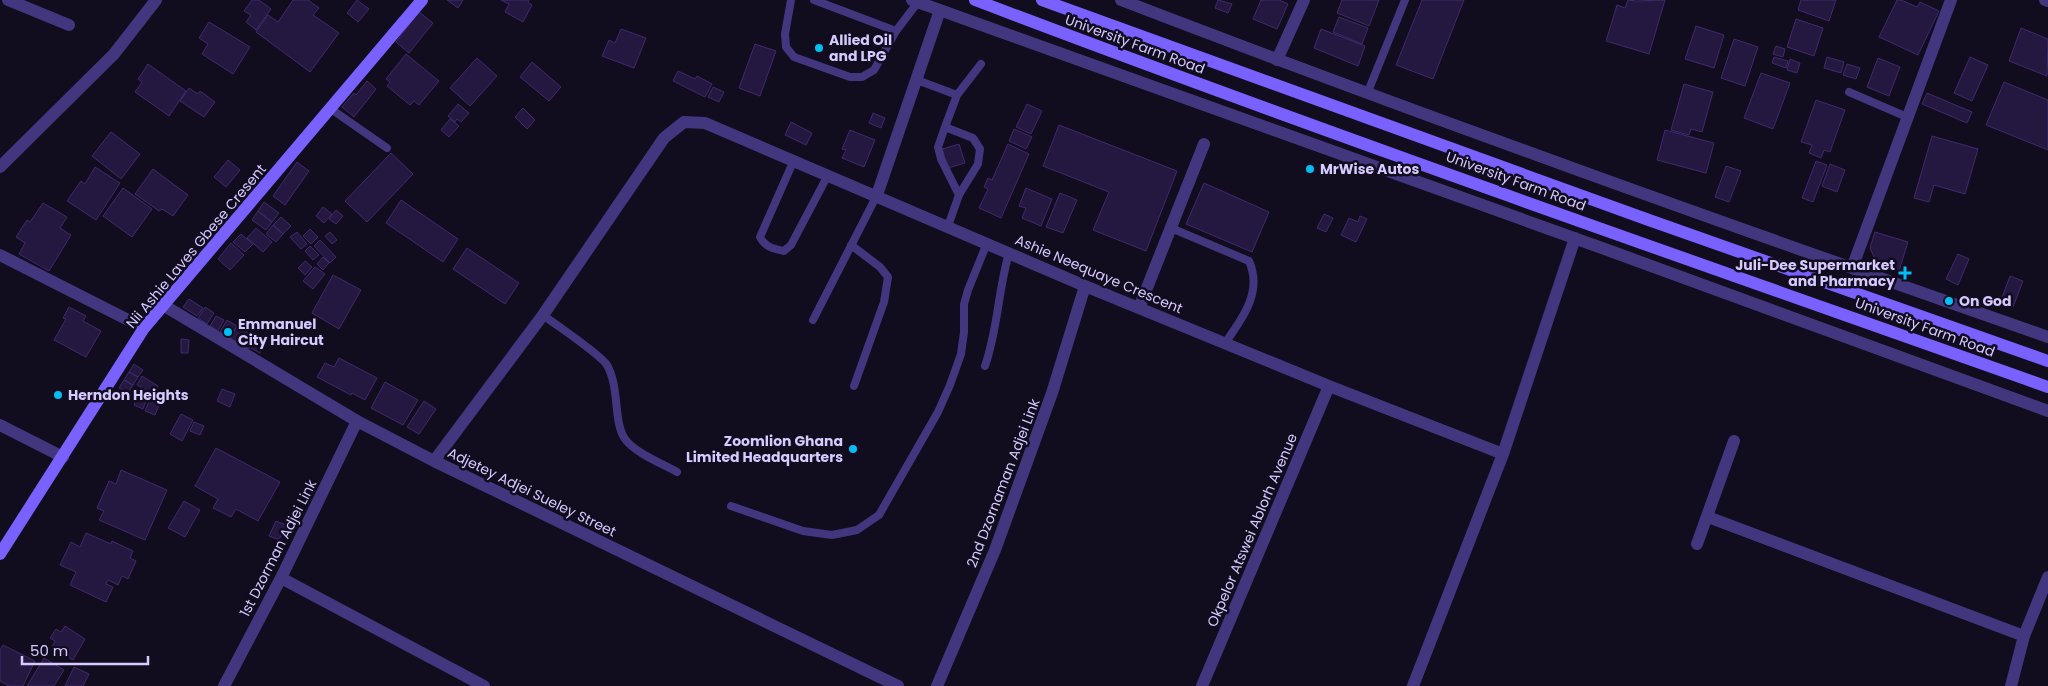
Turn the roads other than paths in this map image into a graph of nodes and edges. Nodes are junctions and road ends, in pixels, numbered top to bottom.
1 (8, 0) edge
2 (156, 0) edge
3 (791, 0) edge
4 (814, 0) edge
5 (975, 0) edge
6 (1042, 0) edge
7 (1121, 0) edge
8 (1304, 0) edge
9 (1405, 0) edge
10 (1951, 0) edge
11 (420, 1) edge
12 (915, 1) edge
13 (940, 10) junction
14 (69, 25) dead end
15 (896, 31) junction
16 (1276, 60) junction
17 (981, 64) dead end
18 (917, 80) junction
19 (1849, 92) dead end
20 (1366, 94) junction
21 (957, 95) junction
22 (331, 109) junction
23 (1907, 117) junction
24 (945, 127) junction
25 (1204, 144) dead end
26 (388, 148) dead end
27 (794, 160) junction
28 (0, 167) edge
29 (828, 175) junction
30 (877, 195) junction
31 (959, 195) junction
32 (948, 226) junction
33 (1171, 228) junction
34 (1575, 238) junction
35 (987, 243) junction
36 (851, 245) junction
37 (1009, 252) junction
38 (0, 255) edge
39 (1852, 268) junction
40 (1086, 286) junction
41 (163, 305) junction
42 (1139, 308) junction
43 (543, 315) junction
44 (813, 320) dead end
45 (144, 328) junction
46 (2048, 337) edge
47 (1225, 343) junction
48 (2048, 361) edge
49 (985, 366) dead end
50 (854, 386) dead end
51 (1330, 386) junction
52 (2048, 387) edge
53 (2048, 411) edge
54 (357, 421) junction
55 (0, 425) edge
56 (1734, 442) dead end
57 (1503, 454) junction
58 (62, 457) junction
59 (434, 461) junction
60 (677, 472) dead end
61 (731, 506) dead end
62 (1708, 517) junction
63 (1697, 544) dead end
64 (0, 554) edge
65 (2048, 577) edge
66 (281, 578) junction
67 (2024, 636) junction
68 (224, 686) edge
69 (484, 686) edge
70 (898, 686) edge
71 (936, 686) edge
72 (1202, 686) edge
73 (1414, 686) edge
74 (2011, 686) edge

1 - 14 street
2 - 28 street
3 - 15 lane
4 - 15 lane
5 - 52 street, University Farm Road
6 - 48 street, University Farm Road
7 - 16 street
8 - 16 street
9 - 20 lane
10 - 23 street
11 - 22 street, Nii Ashie Laves Gbese Cresent
12 - 13 street
12 - 15 lane
13 - 18 street
13 - 34 street
16 - 20 street
17 - 21 lane
18 - 21 lane
18 - 30 street
19 - 23 lane
20 - 39 street
21 - 24 lane
22 - 26 lane
22 - 41 street, Nii Ashie Laves Gbese Cresent
23 - 39 street
24 - 31 lane
24 - 31 lane
25 - 33 street
27 - 29 street, Ashie Neequaye Crescent
27 - 29 lane
27 - 43 street, Ashie Neequaye Crescent
29 - 30 street, Ashie Neequaye Crescent
30 - 32 street, Ashie Neequaye Crescent
30 - 36 lane
31 - 32 lane
32 - 35 street, Ashie Neequaye Crescent
33 - 42 street
33 - 47 lane
34 - 53 street
34 - 57 street
35 - 37 street, Ashie Neequaye Crescent
35 - 61 lane
36 - 44 lane
36 - 50 lane
37 - 40 street, Ashie Neequaye Crescent
37 - 49 lane
38 - 45 street
39 - 46 street
40 - 42 street, Ashie Neequaye Crescent
40 - 71 street, 2nd Dzornaman Adjei Link
41 - 45 street, Nii Ashie Laves Gbese Cresent
41 - 54 street, Adjetey Adjei Sueley Street
42 - 47 street, Ashie Neequaye Crescent
43 - 59 street
43 - 60 lane
45 - 58 street, Nii Ashie Laves Gbese Cresent
47 - 51 street, Ashie Neequaye Crescent
51 - 57 street, Ashie Neequaye Crescent
51 - 72 street, Okpelor Atswei Ablorh Avenue
54 - 59 street, Adjetey Adjei Sueley Street
54 - 66 street, 1st Dzorman Adjei Link
55 - 58 street
56 - 62 street
57 - 73 street
58 - 64 street, Nii Ashie Laves Gbese Cresent
59 - 70 street, Adjetey Adjei Sueley Street
62 - 63 street
62 - 67 street
65 - 67 street
66 - 68 street, 1st Dzorman Adjei Link
66 - 69 street
67 - 74 street

